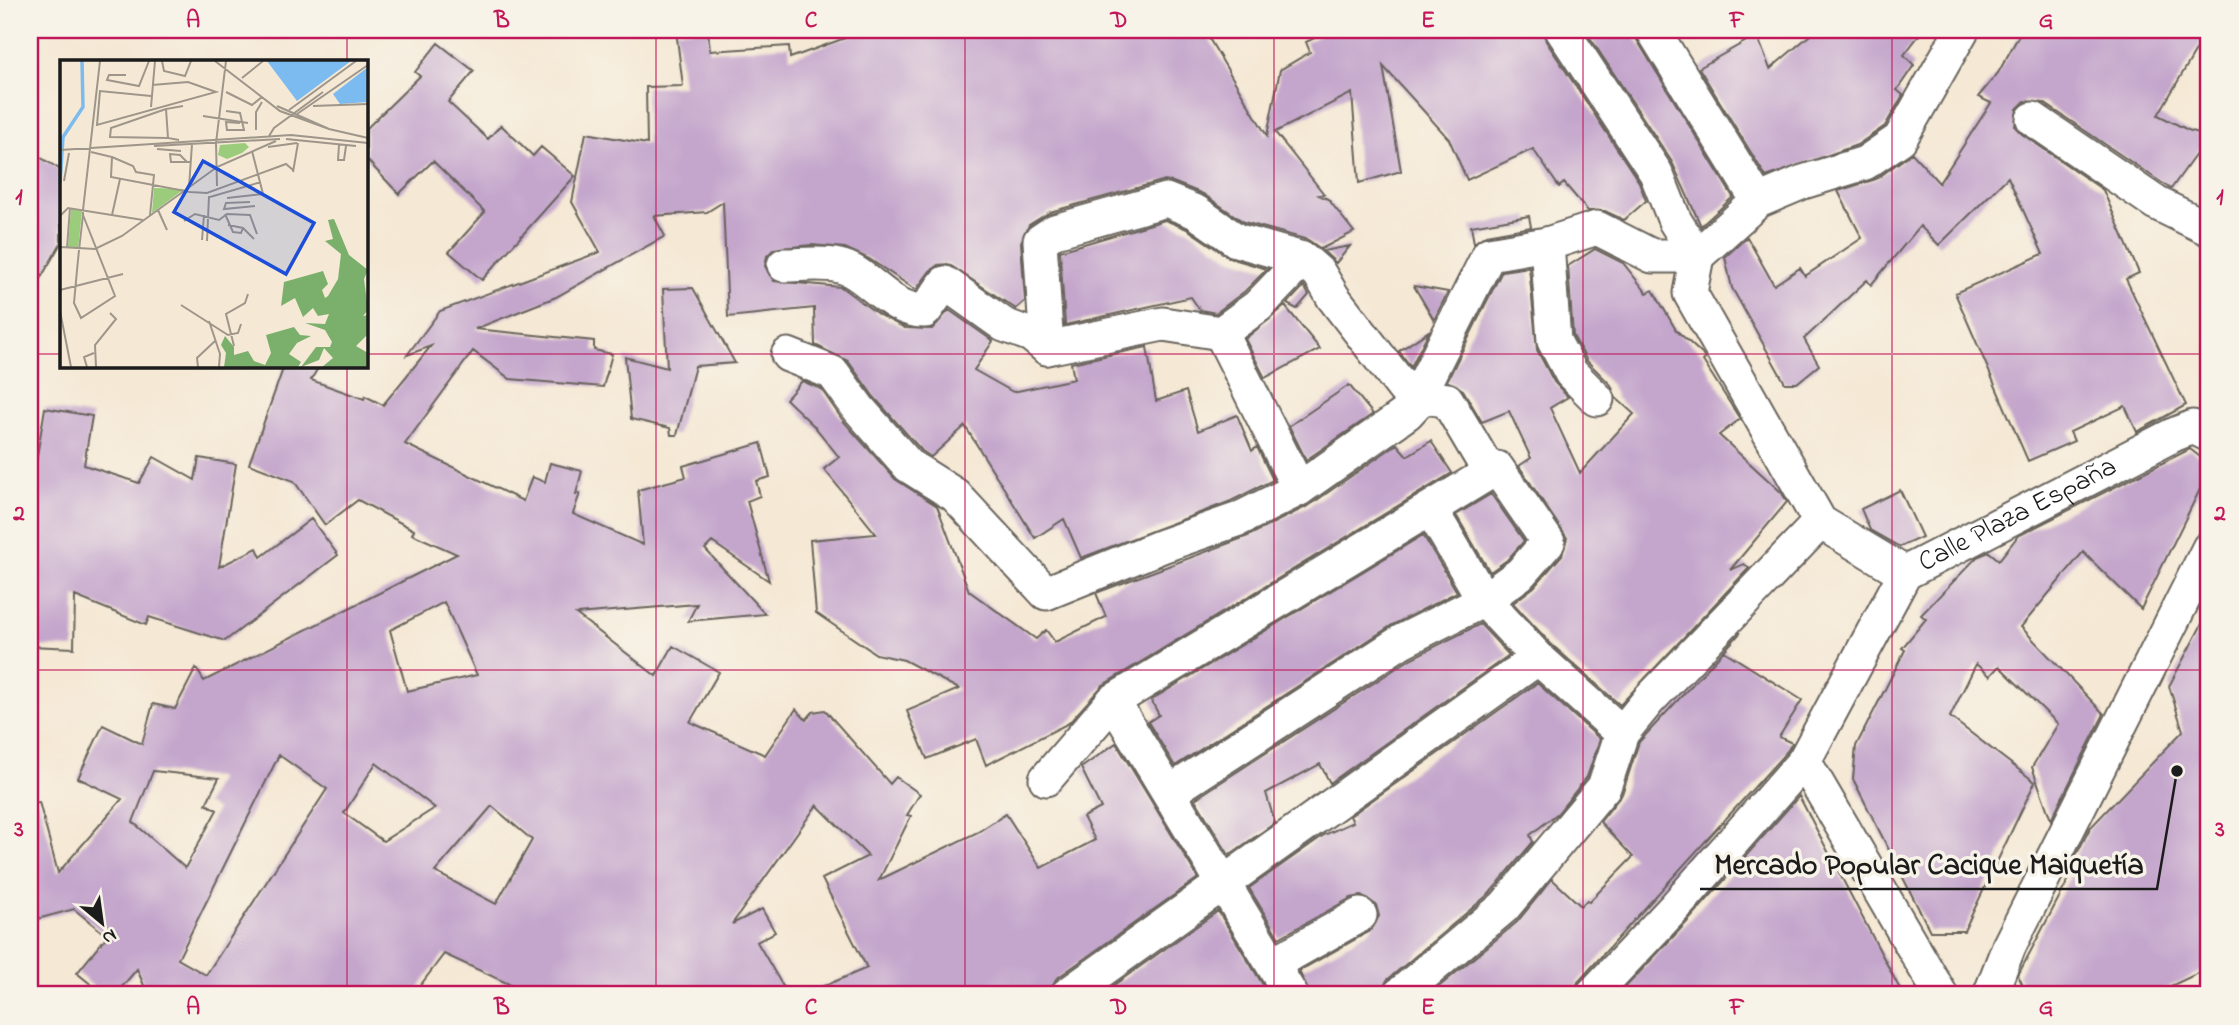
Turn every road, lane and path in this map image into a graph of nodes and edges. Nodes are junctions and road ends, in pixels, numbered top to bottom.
1 (1562, 30) edge
2 (1653, 30) edge
3 (1962, 30) edge
4 (2032, 119) dead end
5 (1758, 201) junction
6 (2209, 229) edge
7 (1547, 244) junction
8 (1697, 256) junction
9 (1303, 259) junction
10 (784, 265) dead end
11 (1221, 333) junction
12 (1047, 348) junction
13 (788, 355) dead end
14 (1422, 397) junction
15 (1597, 399) dead end
16 (2209, 435) edge
17 (1490, 472) junction
18 (1299, 489) junction
19 (1431, 510) junction
20 (1820, 522) junction
21 (2209, 548) edge
22 (1905, 573) junction
23 (1484, 600) junction
24 (1538, 658) junction
25 (1113, 701) junction
26 (1622, 733) junction
27 (1804, 761) junction
28 (1046, 779) dead end
29 (1170, 792) junction
30 (1223, 883) junction
31 (1360, 915) dead end
32 (1273, 964) junction
33 (1067, 995) edge
34 (1292, 995) edge
35 (1399, 995) edge
36 (1592, 995) edge
37 (1941, 995) edge
38 (1990, 995) edge

1 - 8 street
2 - 5 street
3 - 5 street
4 - 6 street
5 - 8 street
7 - 8 street
7 - 14 street
7 - 15 street
8 - 20 street
9 - 11 street
9 - 12 street
9 - 14 street
10 - 12 street
11 - 12 street
11 - 18 street
13 - 18 street
14 - 17 street
14 - 18 street
16 - 22 street, Calle Plaza España
17 - 19 street
17 - 23 street
19 - 23 street
19 - 25 street
20 - 22 street
20 - 26 street
21 - 38 street
22 - 27 street, Calle Plaza España
23 - 24 street
23 - 29 street
24 - 26 street
24 - 30 street
25 - 28 street
25 - 29 street
26 - 35 street
27 - 36 street, Calle Plaza España
27 - 37 street
29 - 30 street
30 - 32 street
30 - 33 street
31 - 32 street
32 - 34 street

